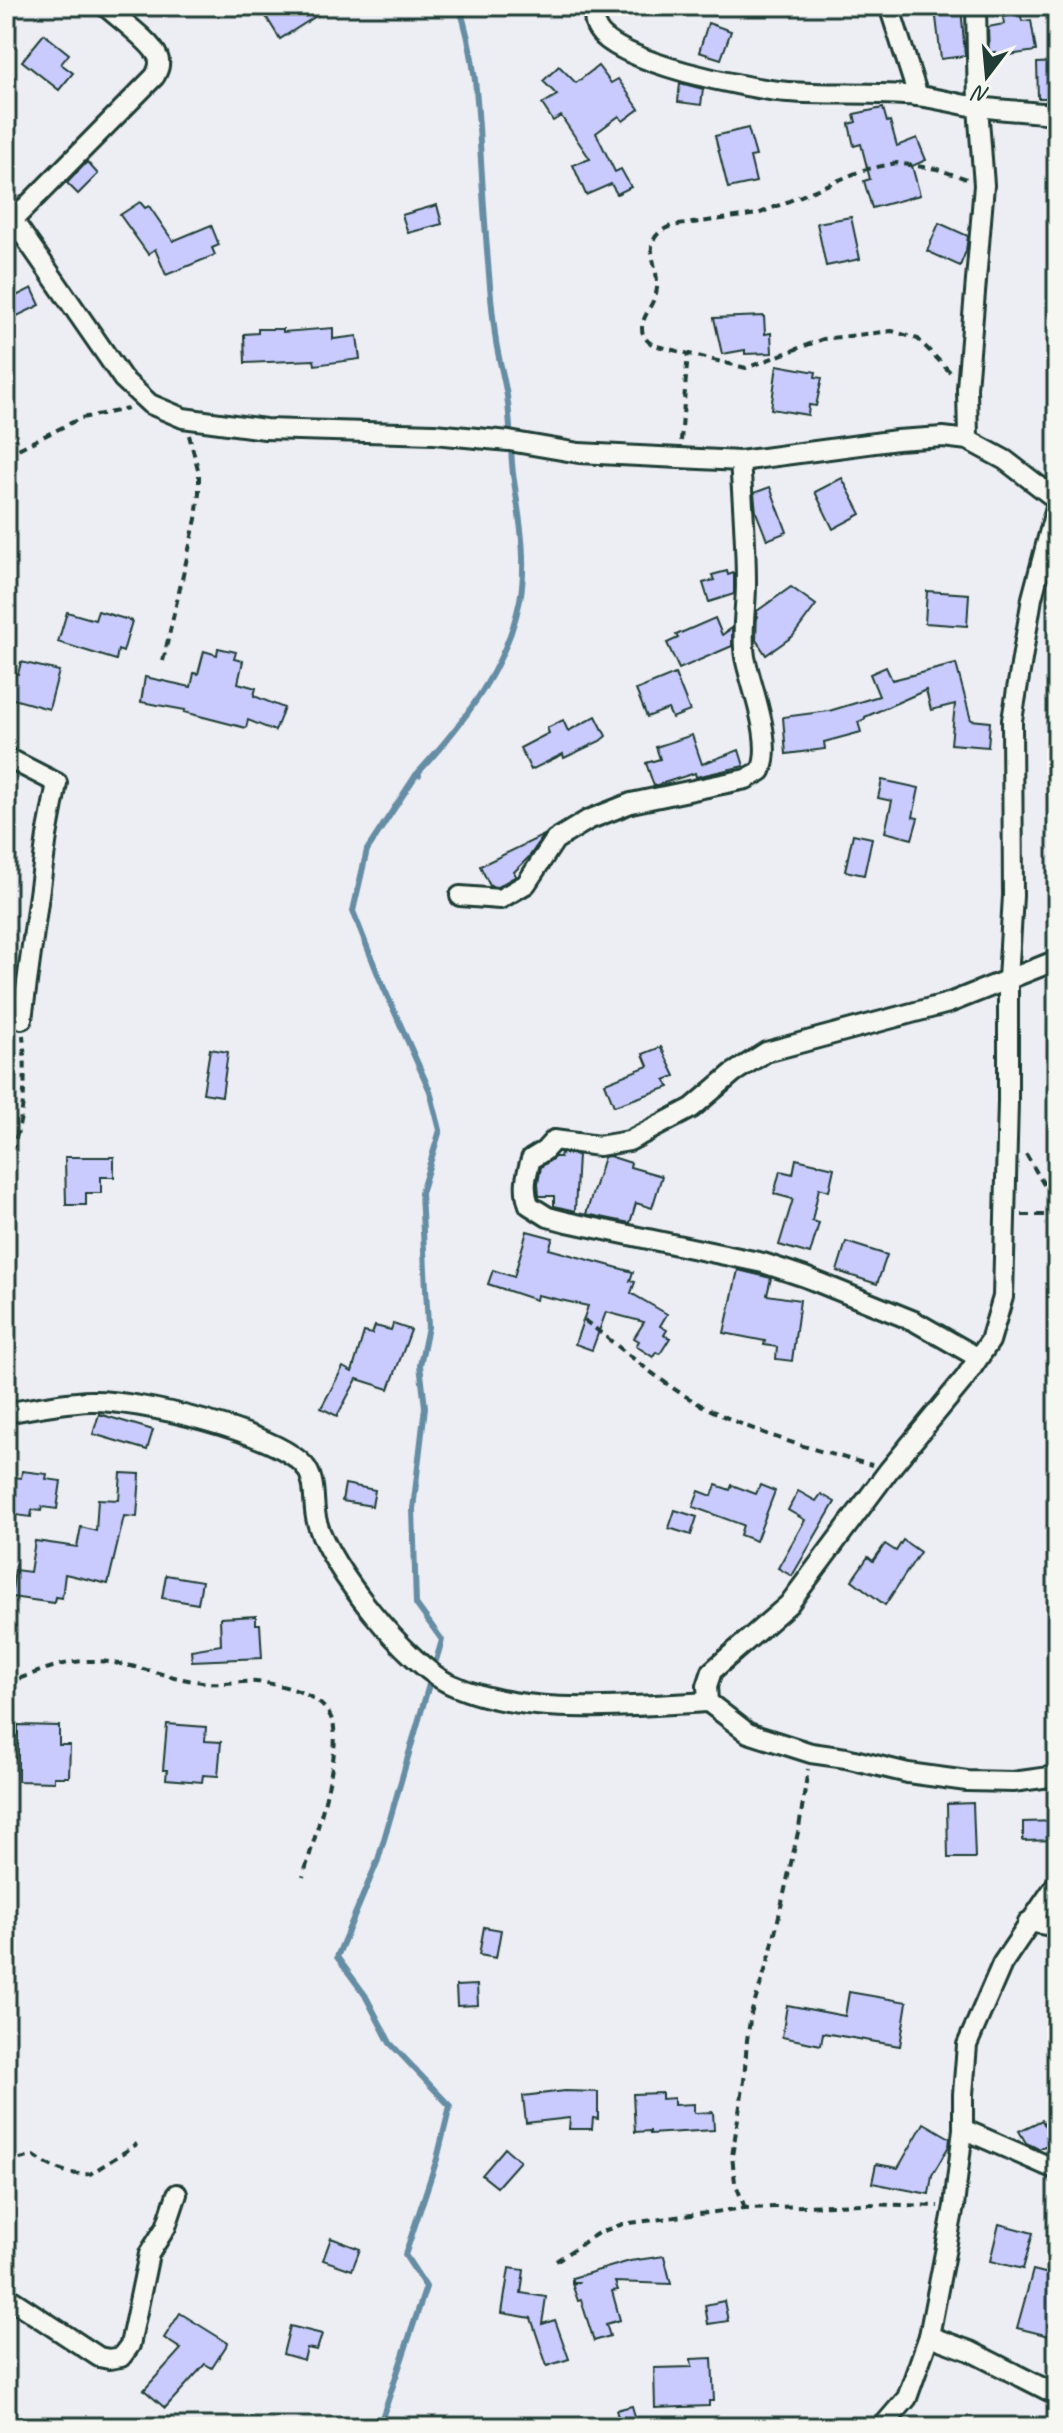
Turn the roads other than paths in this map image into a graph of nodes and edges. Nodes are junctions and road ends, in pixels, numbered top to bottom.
1 (105, 6) edge
2 (596, 6) edge
3 (889, 6) edge
4 (976, 6) edge
5 (918, 96) junction
6 (978, 107) junction
7 (1057, 114) edge
8 (9, 218) edge
9 (968, 440) junction
10 (740, 461) junction
11 (1057, 501) edge
12 (6, 757) edge
13 (460, 896) dead end
14 (1057, 960) edge
15 (1008, 979) junction
16 (22, 1019) road end
17 (977, 1357) junction
18 (6, 1413) edge
19 (708, 1702) junction
20 (1057, 1776) edge
21 (1057, 1883) edge
22 (1028, 1922) junction
23 (1057, 1927) edge
24 (963, 2129) junction
25 (1057, 2170) edge
26 (177, 2194) dead end
27 (6, 2296) edge
28 (929, 2336) junction
29 (1057, 2395) edge
30 (882, 2427) edge

1 - 8 street
2 - 5 street
3 - 5 street
4 - 6 street
5 - 6 street
6 - 7 street
6 - 9 street
8 - 10 street
9 - 10 street
9 - 11 street
10 - 13 street
11 - 15 street
12 - 16 street
14 - 15 street
15 - 17 street
15 - 17 street
17 - 19 street
18 - 19 street
19 - 20 street
21 - 22 street
22 - 23 street
22 - 24 street
24 - 25 street
24 - 28 street
26 - 27 street
28 - 29 street
28 - 30 street

